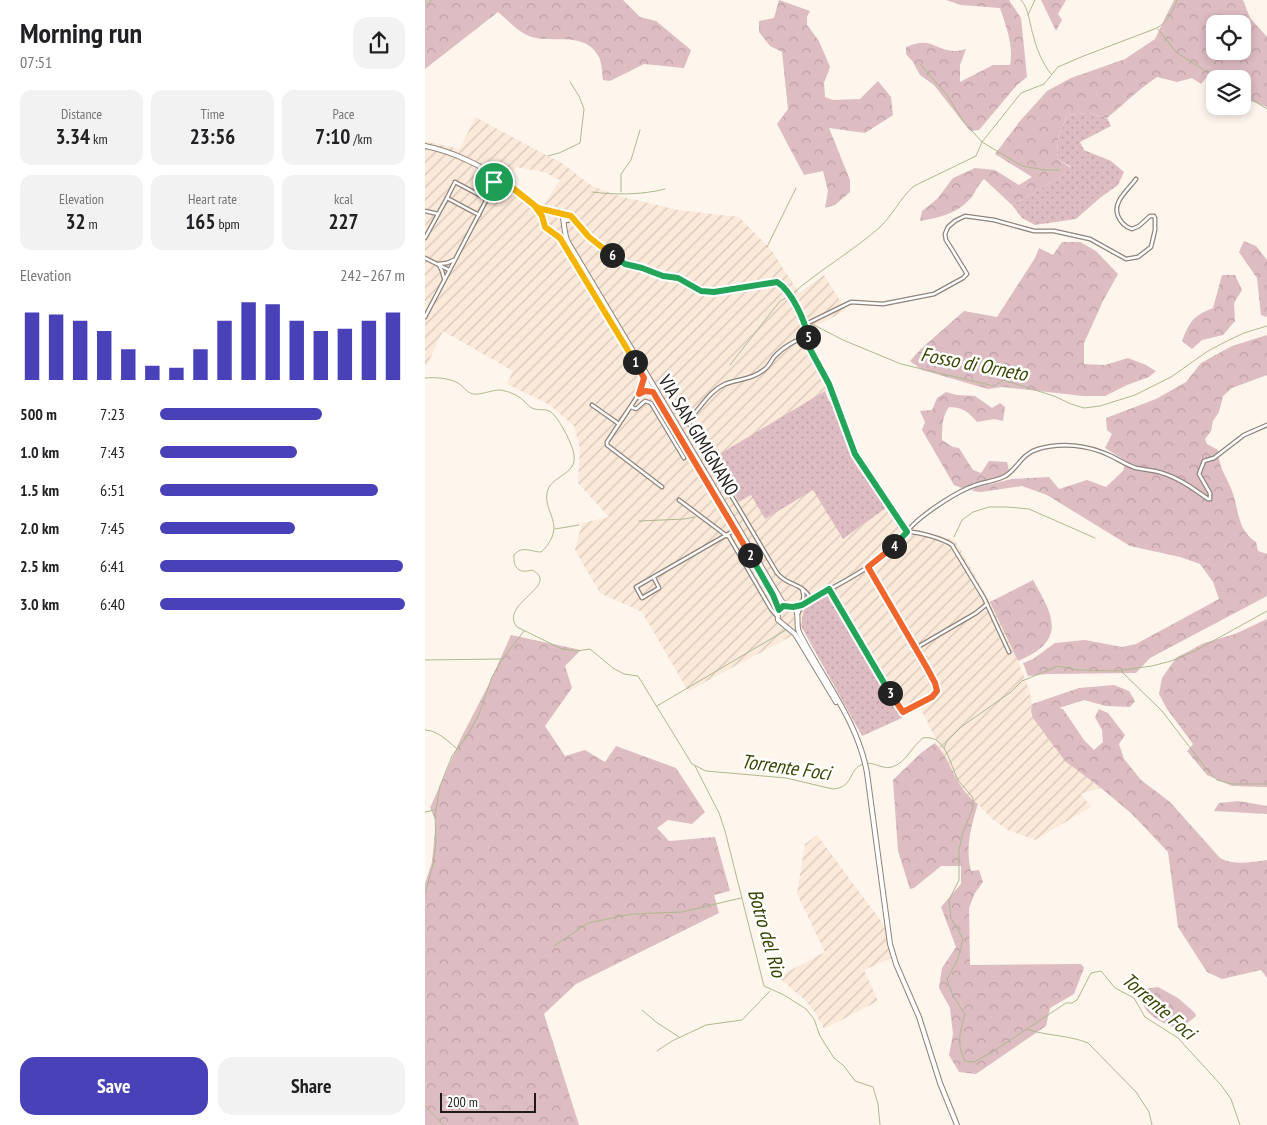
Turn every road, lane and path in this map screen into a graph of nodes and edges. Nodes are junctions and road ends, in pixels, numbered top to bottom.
1 (425, 146) edge
2 (487, 171) junction
3 (500, 178) junction
4 (1136, 180) dead end
5 (508, 184) junction
6 (492, 186) junction
7 (490, 193) junction
8 (447, 198) junction
9 (487, 199) junction
10 (534, 205) junction
11 (425, 211) edge
12 (551, 212) junction
13 (438, 214) junction
14 (479, 214) junction
15 (561, 215) junction
16 (543, 220) junction
17 (574, 220) junction
18 (563, 223) junction
19 (552, 231) junction
20 (425, 238) edge
21 (425, 258) edge
22 (455, 259) junction
23 (437, 264) junction
24 (449, 270) junction
25 (444, 280) junction
26 (425, 316) edge
27 (806, 324) junction
28 (808, 337) junction
29 (644, 378) junction
30 (653, 392) junction
31 (639, 394) junction
32 (592, 405) dead end
33 (631, 407) junction
34 (619, 424) junction
35 (1267, 425) edge
36 (684, 458) dead end
37 (663, 487) dead end
38 (679, 500) dead end
39 (735, 530) junction
40 (907, 532) junction
41 (728, 535) junction
42 (868, 567) junction
43 (654, 578) junction
44 (829, 589) junction
45 (805, 594) junction
46 (818, 596) junction
47 (810, 600) junction
48 (803, 604) junction
49 (987, 604) junction
50 (787, 605) junction
51 (793, 607) junction
52 (779, 610) junction
53 (777, 616) junction
54 (793, 622) junction
55 (916, 648) junction
56 (1009, 652) dead end
57 (849, 722) junction
58 (957, 1125) edge

1 - 2 main road
2 - 3 main road
2 - 6 street
3 - 5 main road
3 - 6 street
4 - 27 street
5 - 7 street
5 - 10 main road
6 - 7 street
7 - 9 street
8 - 9 street
8 - 13 street
8 - 14 street
9 - 14 street
10 - 12 main road
10 - 16 main road
11 - 13 street
12 - 15 main road
12 - 16 main road
13 - 20 street
14 - 22 street
15 - 17 street
15 - 18 main road
16 - 19 main road
17 - 18 street
17 - 27 street
18 - 19 main road
18 - 50 main road, VIA SAN GIMIGNANO
19 - 29 main road, VIA SAN GIMIGNANO
21 - 23 street
22 - 23 street
22 - 24 street
23 - 24 street
23 - 25 street
24 - 25 street
25 - 26 street
27 - 28 street
28 - 40 street
28 - 45 street
29 - 30 main road, VIA SAN GIMIGNANO
29 - 31 street
30 - 31 street
30 - 39 main road, VIA SAN GIMIGNANO
31 - 33 street
32 - 34 street
33 - 34 street
33 - 36 street
34 - 37 street
35 - 40 street
38 - 41 street
39 - 41 street
39 - 52 main road, VIA SAN GIMIGNANO
40 - 42 street
40 - 49 street
41 - 43 street
41 - 53 street
42 - 44 street
42 - 55 street
43 - 43 street
44 - 46 street
44 - 55 street
45 - 46 street
45 - 47 street
45 - 48 street
46 - 47 street
47 - 48 street
48 - 51 street
48 - 54 street
49 - 55 street
49 - 56 street
50 - 51 main road
50 - 52 main road
51 - 54 main road
52 - 53 main road
53 - 54 main road
54 - 57 main road
54 - 57 main road
57 - 58 main road

